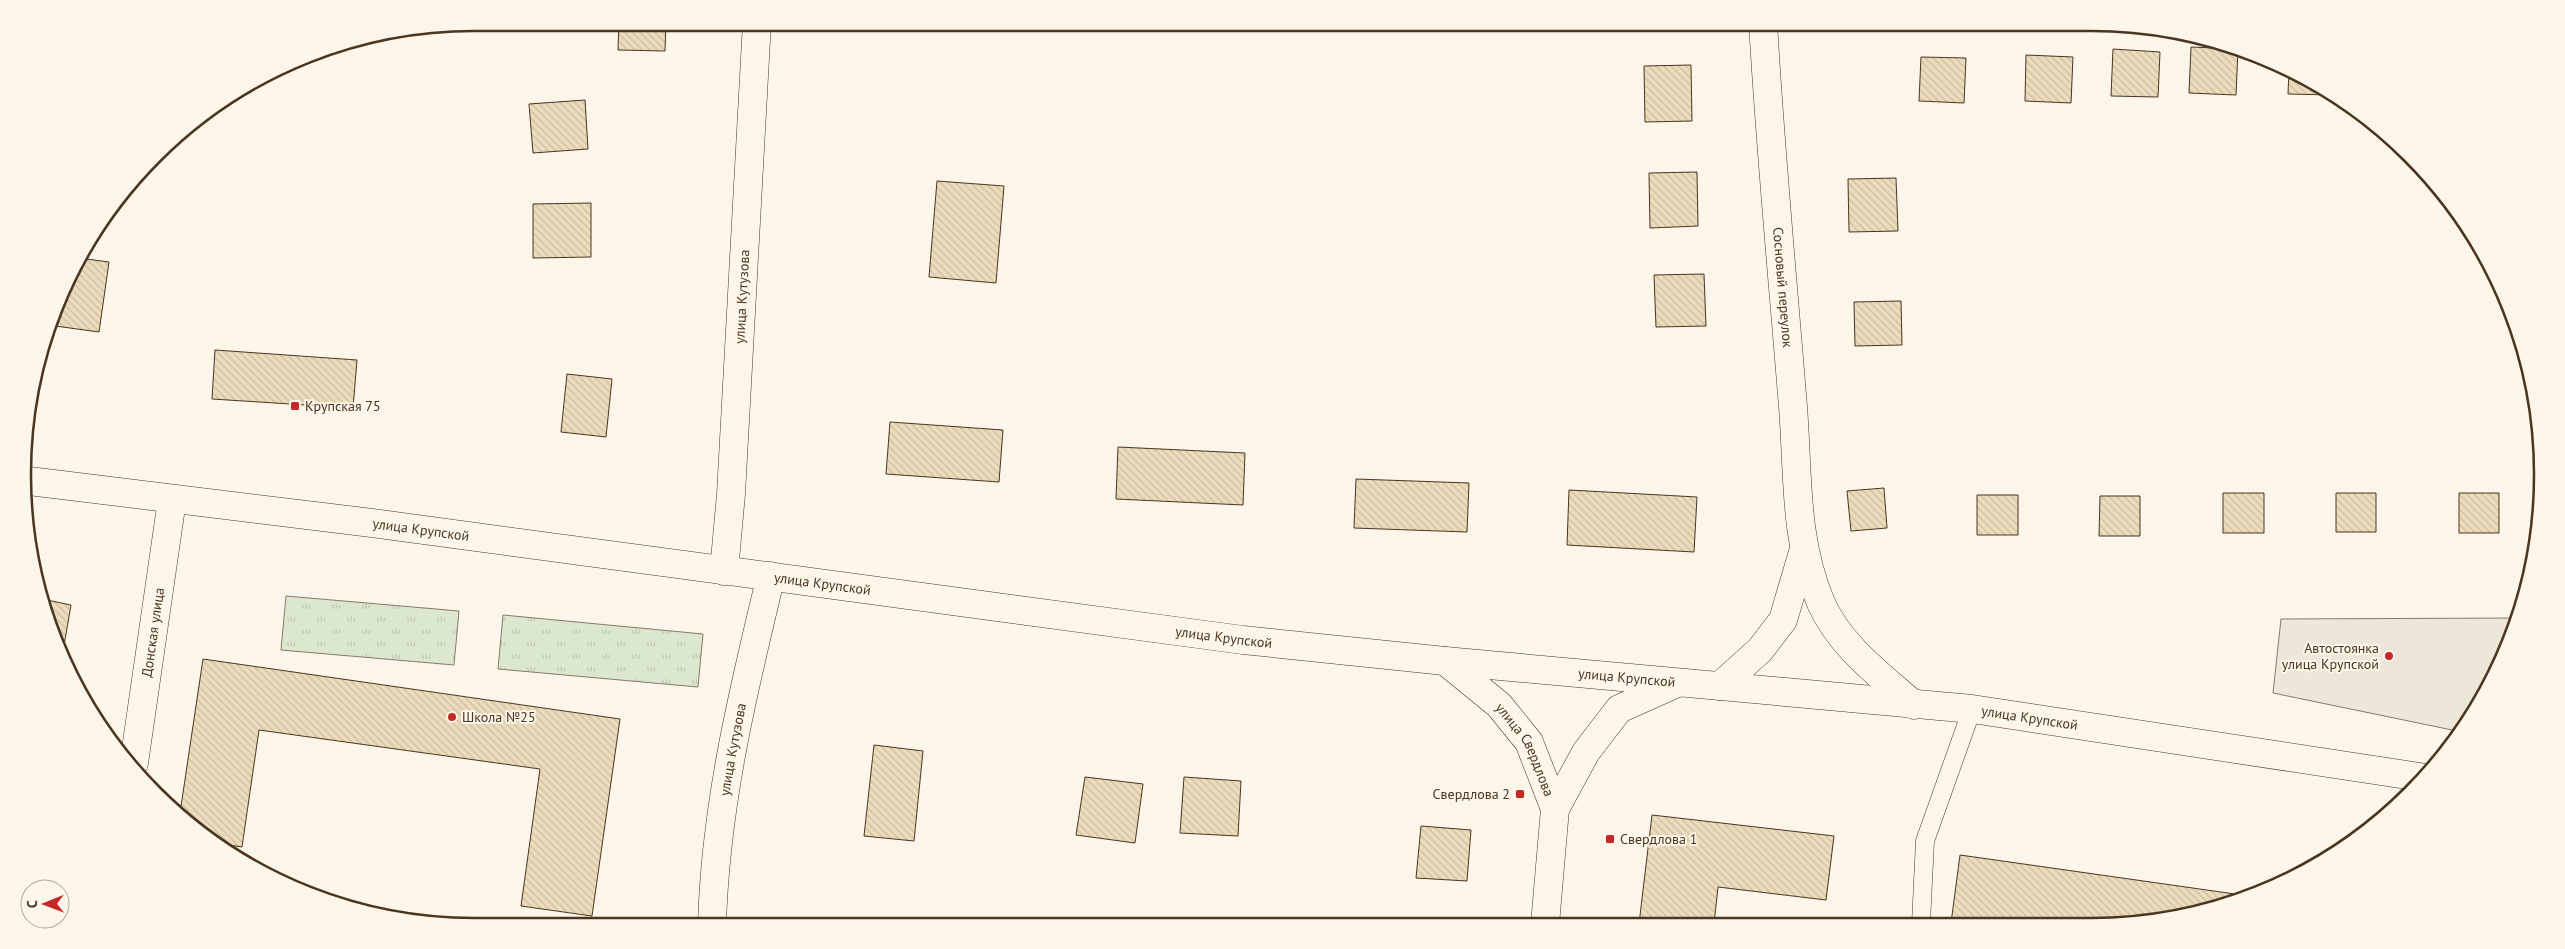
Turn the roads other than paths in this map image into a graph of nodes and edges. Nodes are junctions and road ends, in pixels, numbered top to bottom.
1 (756, 31) edge
2 (1764, 31) edge
3 (31, 481) edge
4 (172, 500) junction
5 (1803, 552) junction
6 (724, 571) junction
7 (771, 576) junction
8 (1445, 661) junction
9 (1676, 683) junction
10 (1720, 686) junction
11 (1914, 705) junction
12 (1972, 709) junction
13 (135, 759) edge
14 (2416, 775) edge
15 (1555, 809) junction
16 (712, 918) edge
17 (1546, 918) edge
18 (1921, 918) edge

1 - 6 street, улица Кутузова
2 - 5 street, Сосновый переулок
3 - 4 street, улица Крупской
4 - 6 street, улица Крупской
4 - 13 street, Донская улица
5 - 10 street, Сосновый переулок
5 - 11 street, Сосновый переулок
6 - 7 street, улица Крупской
7 - 8 street, улица Крупской
7 - 16 street, улица Кутузова
8 - 9 street, улица Крупской
8 - 15 street, улица Свердлова
9 - 10 street, улица Крупской
9 - 15 street
10 - 11 street, улица Крупской
11 - 12 street, улица Крупской
12 - 14 street, улица Крупской
12 - 18 lane
15 - 17 street, улица Свердлова

